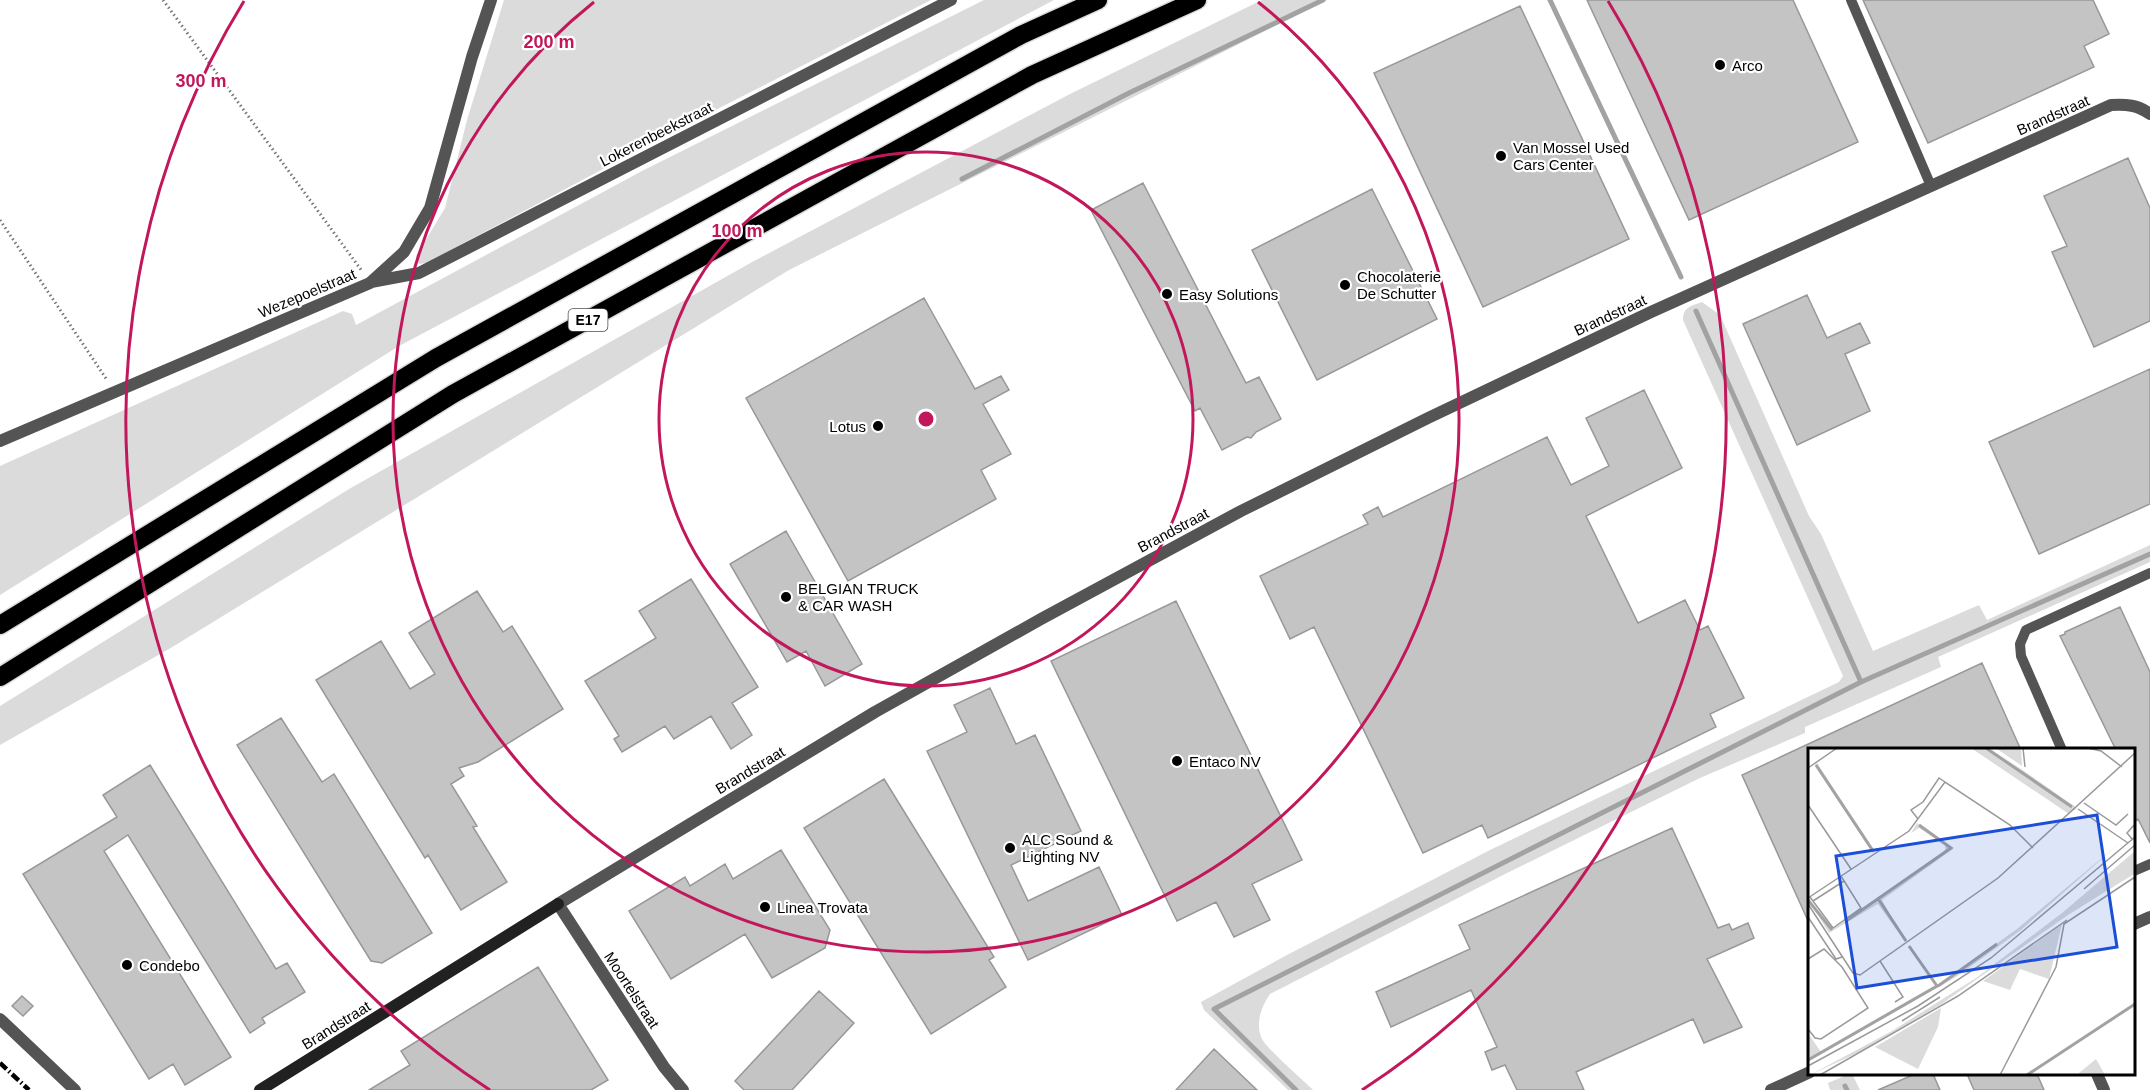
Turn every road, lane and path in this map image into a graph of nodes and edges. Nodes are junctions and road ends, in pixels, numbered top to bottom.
1 (163, 0) edge
2 (491, 0) edge
3 (951, 0) edge
4 (1098, 0) edge
5 (1197, 0) edge
6 (1851, 0) edge
7 (2150, 114) edge
8 (1931, 186) junction
9 (0, 220) edge
10 (370, 283) junction
11 (115, 392) junction
12 (0, 441) edge
13 (2150, 573) edge
14 (0, 625) edge
15 (0, 677) edge
16 (2061, 748) edge
17 (2150, 864) edge
18 (2135, 870) edge
19 (558, 904) junction
20 (2150, 917) edge
21 (2135, 919) edge
22 (0, 1019) edge
23 (1808, 1072) edge
24 (2097, 1075) edge
25 (75, 1090) edge
26 (260, 1090) edge
27 (683, 1090) edge
28 (1771, 1090) edge
29 (2104, 1090) edge

1 - 10 path
2 - 10 street, Wezepoelstraat
3 - 10 street, Lokerenbeekstraat
4 - 14 highway, E17
5 - 15 highway, E17
6 - 8 lane
7 - 8 street, Brandstraat
8 - 19 street, Brandstraat
9 - 11 path
10 - 11 street, Wezepoelstraat
11 - 12 street, Wezepoelstraat
13 - 16 lane
17 - 18 lane
19 - 26 street, Brandstraat
19 - 27 street, Moortelstraat
20 - 21 street
22 - 25 street
23 - 28 street
24 - 29 street

